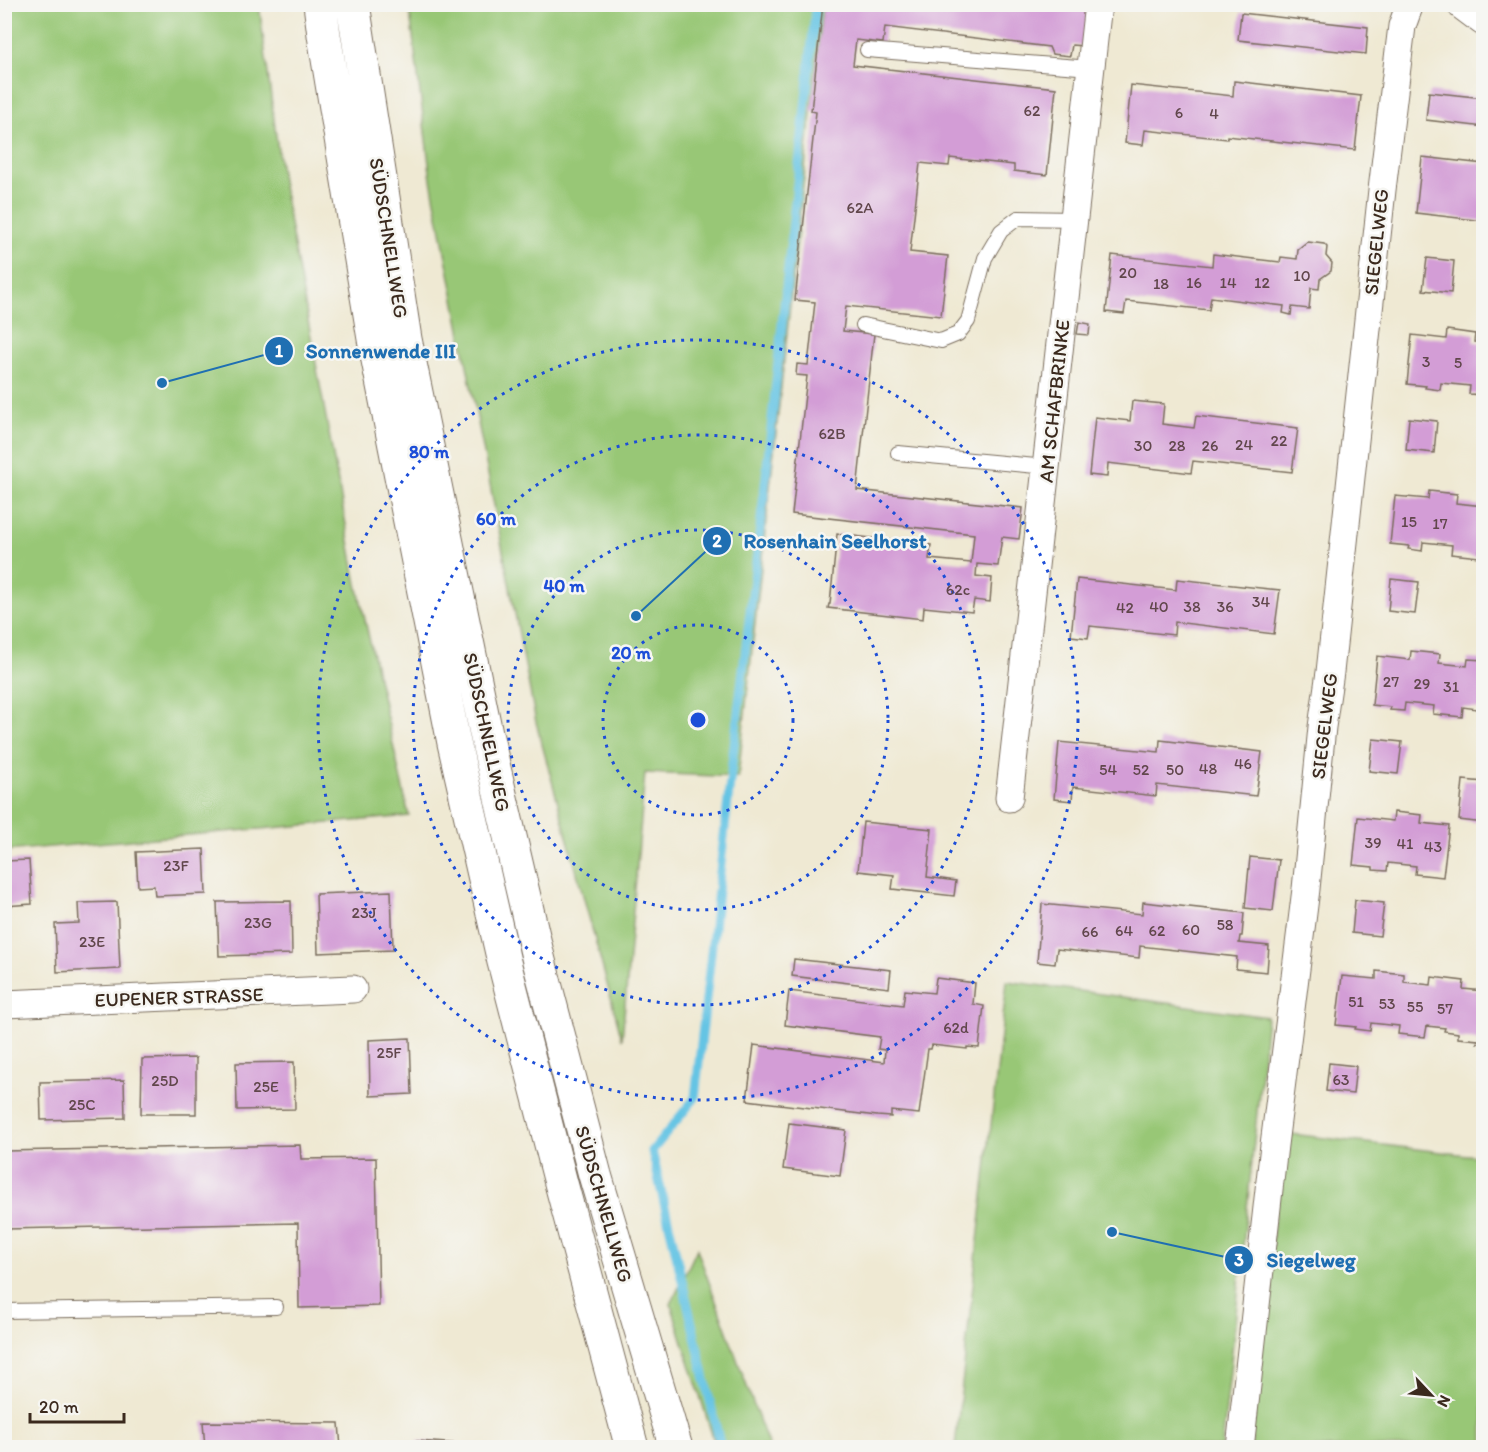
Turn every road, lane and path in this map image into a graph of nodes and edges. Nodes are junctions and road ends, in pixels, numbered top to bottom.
1 (320, 4) edge
2 (353, 4) edge
3 (1098, 4) edge
4 (1410, 4) edge
5 (1464, 4) edge
6 (1484, 19) edge
7 (867, 50) dead end
8 (1091, 68) junction
9 (1075, 219) junction
10 (863, 325) dead end
11 (898, 453) dead end
12 (1047, 467) junction
13 (1009, 798) dead end
14 (353, 989) dead end
15 (4, 1004) edge
16 (276, 1307) dead end
17 (4, 1311) edge
18 (632, 1448) edge
19 (676, 1448) edge
20 (1240, 1448) edge

1 - 18 main road, SÜDSCHNELLWEG
2 - 19 main road, SÜDSCHNELLWEG
3 - 8 street, AM SCHAFBRINKE
4 - 20 street, SIEGELWEG
5 - 6 main road
7 - 8 lane
8 - 9 street, AM SCHAFBRINKE
9 - 10 lane
9 - 12 street, AM SCHAFBRINKE
11 - 12 lane
12 - 13 street, AM SCHAFBRINKE
14 - 15 street, EUPENER STRASSE
16 - 17 lane

